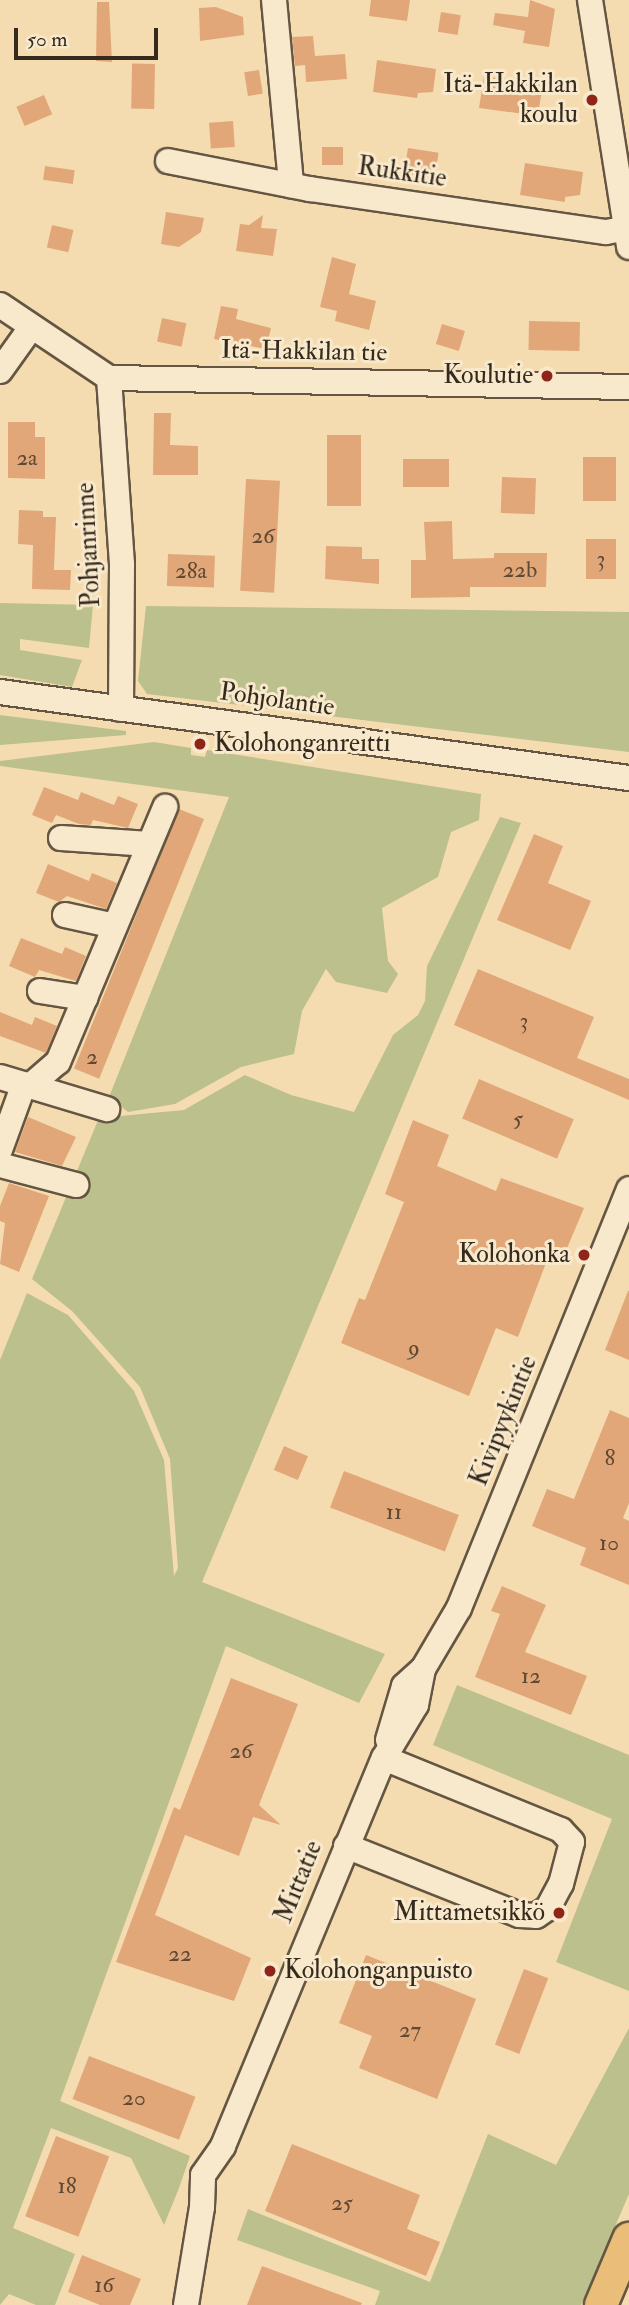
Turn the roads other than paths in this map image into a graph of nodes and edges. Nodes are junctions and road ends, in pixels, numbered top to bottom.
1 (274, 0) edge
2 (590, 0) edge
3 (167, 160) dead end
4 (292, 186) junction
5 (628, 235) edge
6 (0, 305) edge
7 (30, 329) junction
8 (0, 371) edge
9 (108, 378) junction
10 (629, 387) edge
11 (8, 693) edge
12 (121, 709) junction
13 (629, 778) edge
14 (165, 807) dead end
15 (61, 838) dead end
16 (149, 844) junction
17 (65, 915) dead end
18 (115, 926) junction
19 (40, 991) dead end
20 (85, 998) junction
21 (18, 1082) edge
22 (107, 1110) dead end
23 (0, 1150) edge
24 (0, 1165) edge
25 (76, 1185) dead end
26 (629, 1189) edge
27 (407, 1701) joint
28 (384, 1758) junction
29 (346, 1846) junction
30 (629, 2239) edge
31 (186, 2305) edge
32 (601, 2305) edge

1 - 4 street
2 - 5 street
3 - 4 street, Rukkitie
4 - 5 street, Rukkitie
6 - 7 street
7 - 8 street
7 - 9 street
9 - 10 street, Itä-Hakkilan tie
9 - 12 street, Pohjanrinne
11 - 12 street, Pohjolantie
12 - 13 street, Pohjolantie
14 - 16 street
15 - 16 street
16 - 18 street
17 - 18 street
18 - 20 street
19 - 20 street
20 - 21 street
21 - 22 street
21 - 23 street
24 - 25 street
26 - 27 street, Kivipyykintie
27 - 28 street, Mittatie
28 - 29 street, Mittatie
28 - 29 street
29 - 31 street, Mittatie
30 - 32 main road

